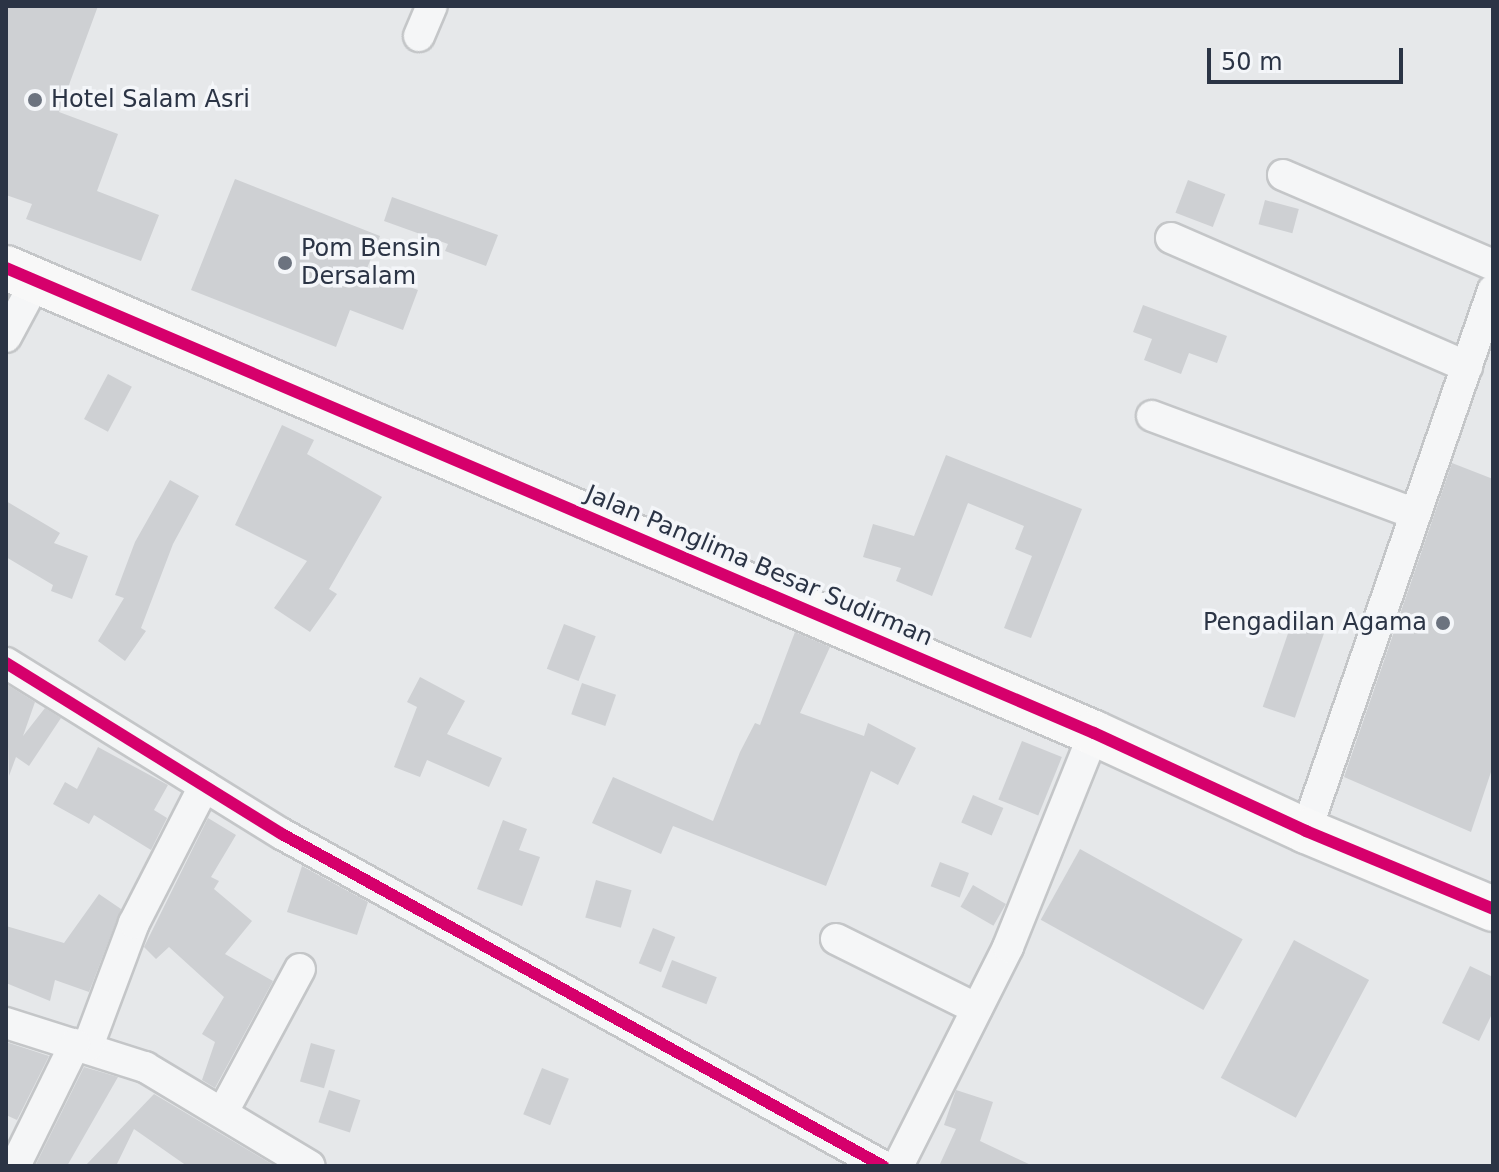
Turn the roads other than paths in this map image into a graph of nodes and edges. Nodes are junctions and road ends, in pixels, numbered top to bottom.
1 (432, 6) edge
2 (419, 36) dead end
3 (1283, 175) dead end
4 (1171, 238) dead end
5 (1493, 265) edge
6 (21, 275) edge
7 (1493, 290) edge
8 (6, 337) edge
9 (1467, 367) junction
10 (1152, 416) dead end
11 (1415, 514) junction
12 (6, 663) edge
13 (1094, 733) junction
14 (204, 786) junction
15 (1306, 831) junction
16 (1493, 909) edge
17 (836, 939) dead end
18 (300, 969) dead end
19 (977, 1009) junction
20 (6, 1023) edge
21 (81, 1045) junction
22 (224, 1110) junction
23 (303, 1164) edge
24 (15, 1166) edge
25 (883, 1166) edge
26 (898, 1166) edge

1 - 2 street
3 - 5 street
4 - 9 street
6 - 8 street
6 - 13 main road, Jalan Panglima Besar Sudirman
7 - 9 street
9 - 11 street
10 - 11 street
11 - 15 street
12 - 14 street
13 - 15 main road, Jalan Panglima Besar Sudirman
13 - 19 street
14 - 21 street
14 - 25 street
15 - 16 main road, Jalan Panglima Besar Sudirman
17 - 19 street
18 - 22 street
19 - 26 street
20 - 21 street
21 - 22 street
21 - 24 street
22 - 23 street

